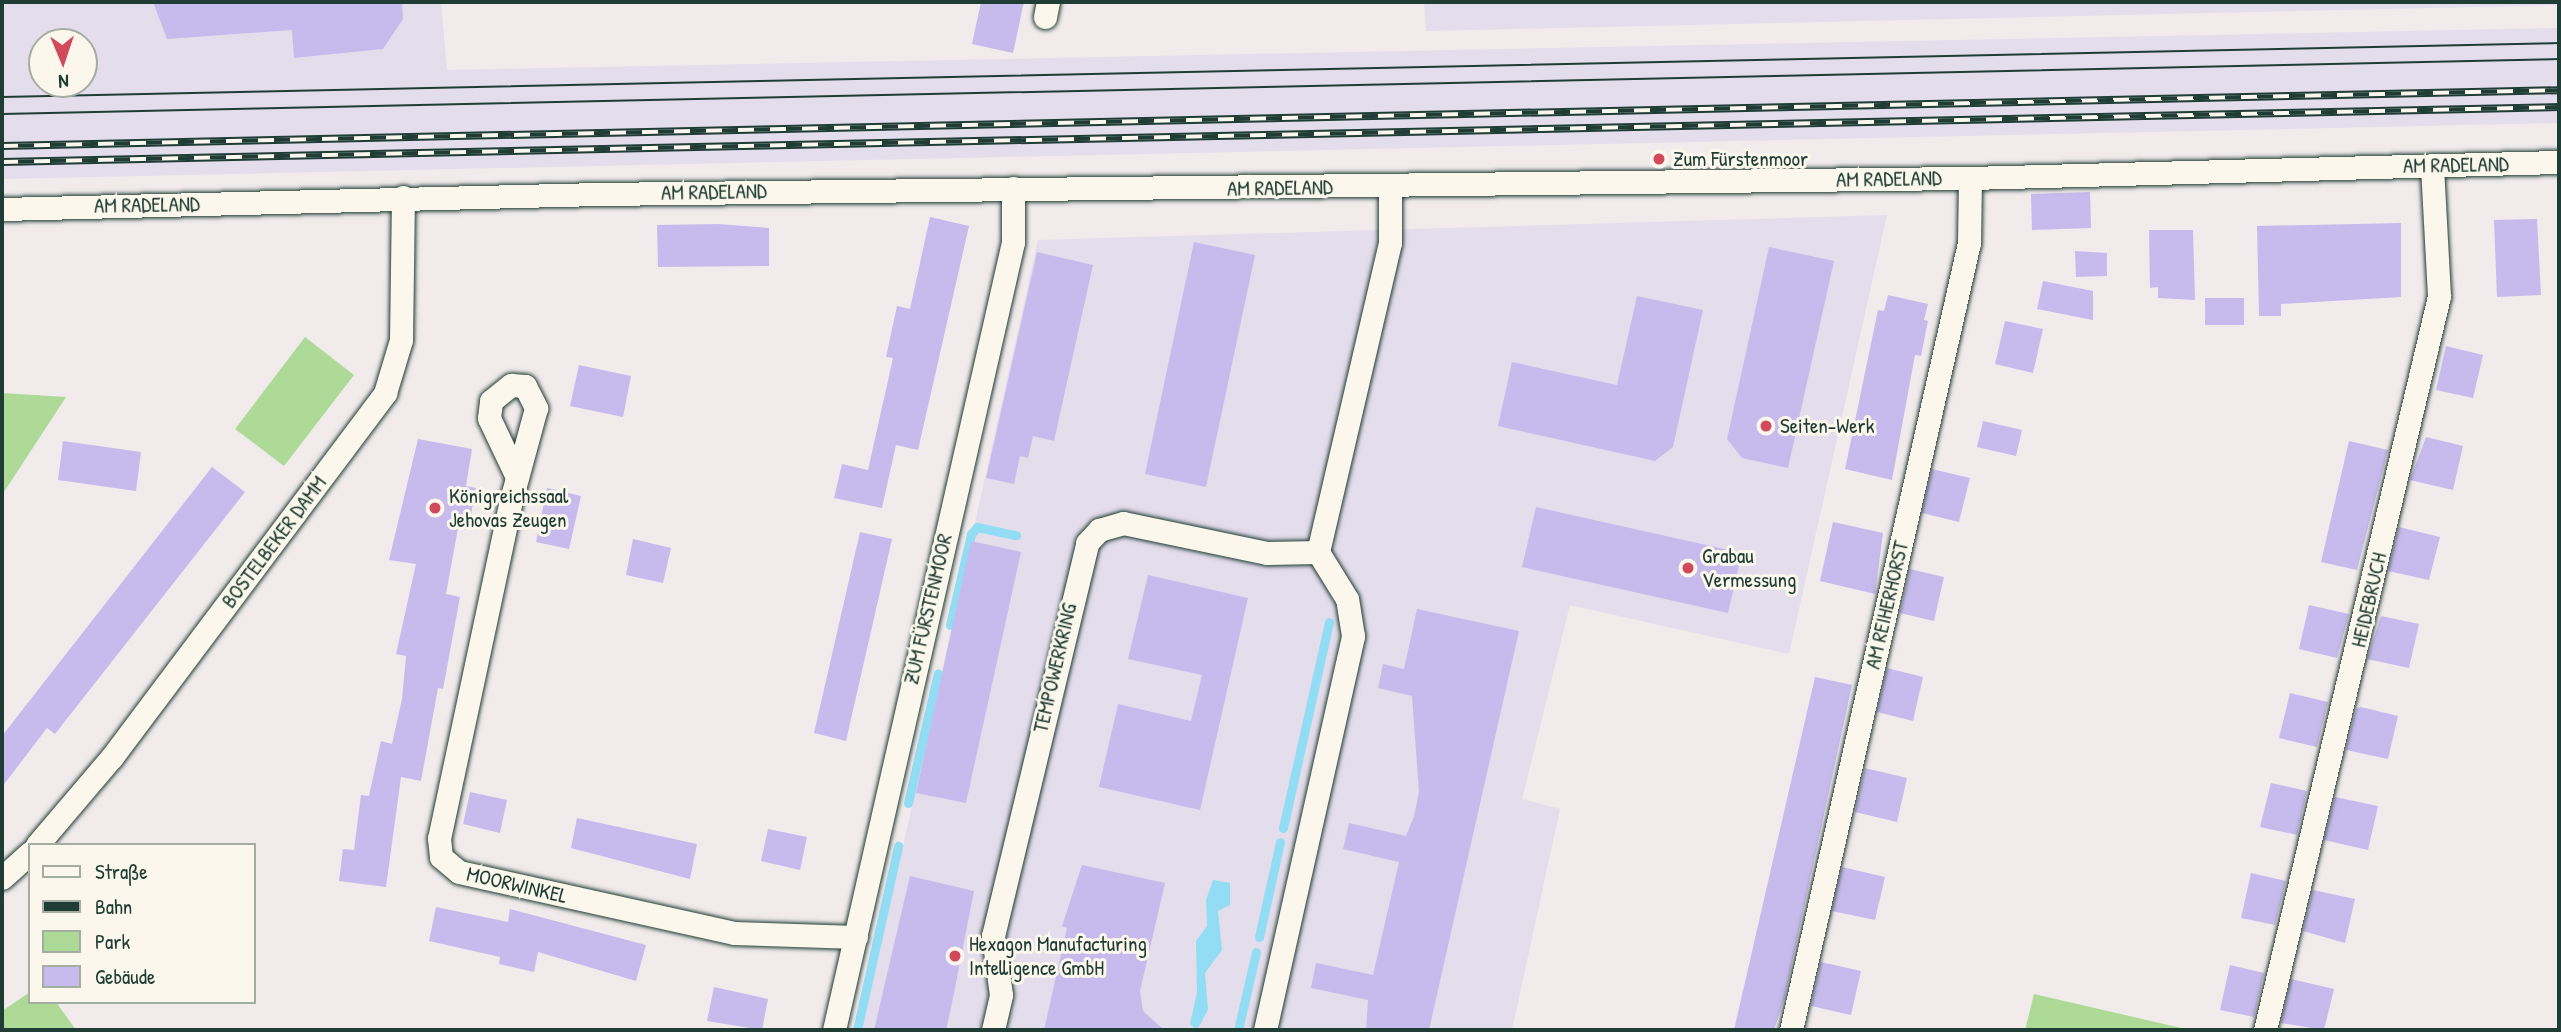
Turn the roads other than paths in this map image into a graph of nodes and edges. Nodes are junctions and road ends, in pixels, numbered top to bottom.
1 (2559, 162) edge
2 (2432, 165) junction
3 (1970, 178) junction
4 (1390, 187) junction
5 (1013, 188) junction
6 (403, 198) junction
7 (2, 209) edge
8 (517, 477) dead end
9 (1318, 552) junction
10 (39, 843) edge
11 (28, 855) edge
12 (2, 878) edge
13 (856, 937) junction
14 (834, 1030) edge
15 (993, 1030) edge
16 (1265, 1030) edge
17 (1791, 1030) edge
18 (2265, 1030) edge

1 - 2 street, AM RADELAND
2 - 3 street, AM RADELAND
2 - 18 street, HEIDEBRUCH
3 - 4 street, AM RADELAND
3 - 17 street, AM REIHERHORST
4 - 5 street, AM RADELAND
4 - 9 street
5 - 6 street, AM RADELAND
5 - 13 street, ZUM FÜRSTENMOOR
6 - 7 street, AM RADELAND
6 - 10 street, BOSTELBEKER DAMM
8 - 13 street, MOORWINKEL
9 - 15 street, TEMPOWERKRING
9 - 16 street
11 - 12 street
13 - 14 street, ZUM FÜRSTENMOOR

